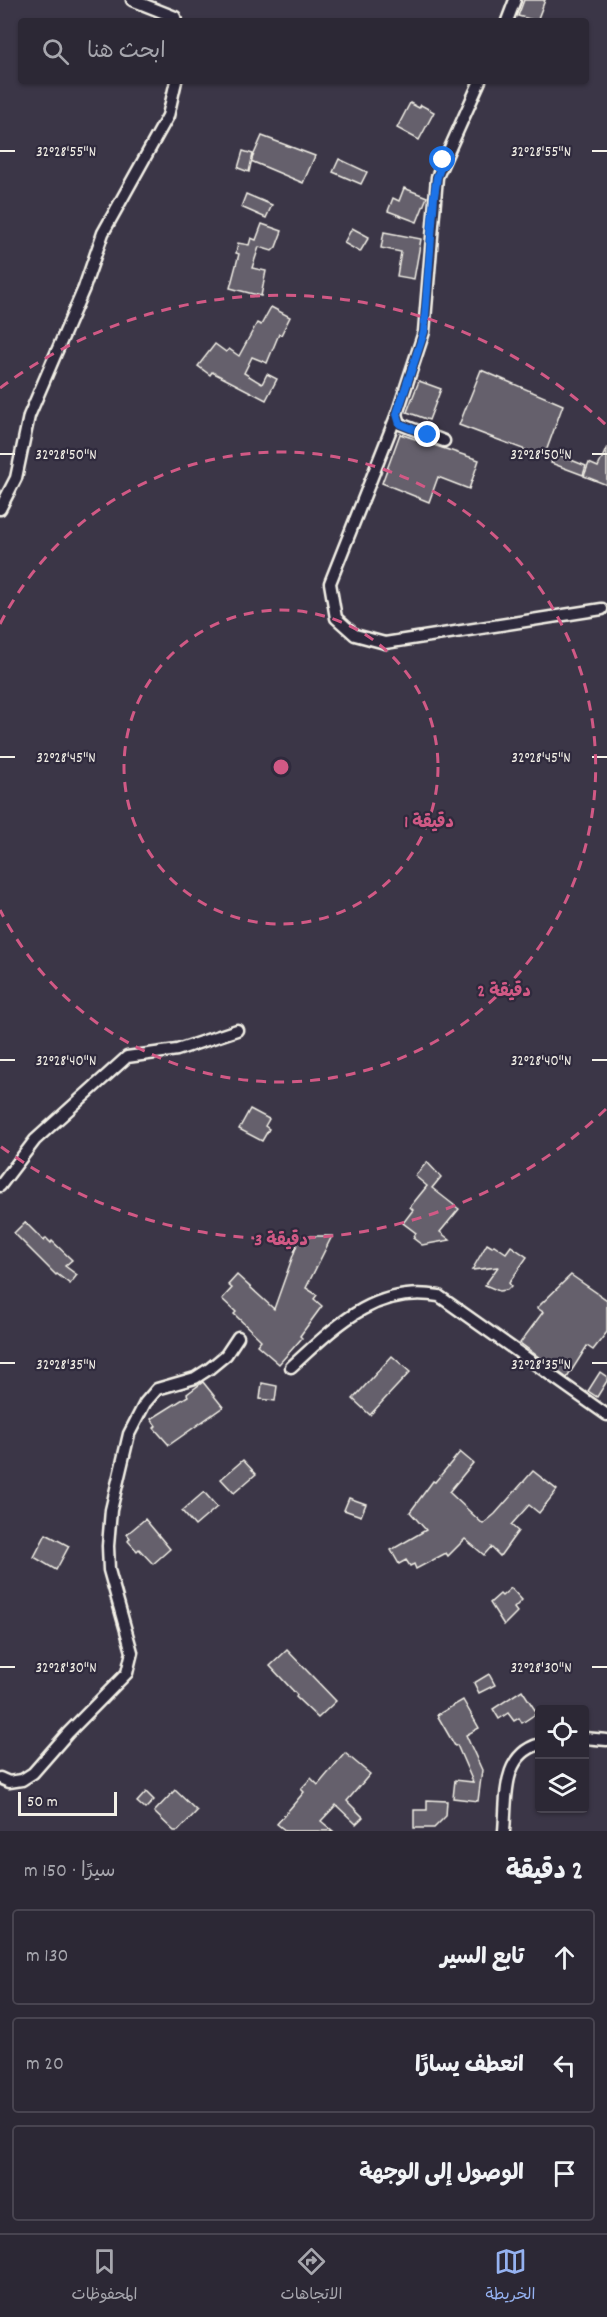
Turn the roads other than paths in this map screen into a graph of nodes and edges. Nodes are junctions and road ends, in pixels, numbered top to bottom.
1 (132, 0) edge
2 (515, 0) edge
3 (176, 18) edge
4 (508, 18) edge
5 (176, 84) edge
6 (479, 84) edge
7 (397, 414) junction
8 (444, 441) dead end
9 (0, 509) edge
10 (602, 609) dead end
11 (237, 1030) dead end
12 (0, 1186) edge
13 (238, 1337) dead end
14 (291, 1367) dead end
15 (607, 1415) edge
16 (589, 1738) edge
17 (607, 1740) edge
18 (535, 1746) edge
19 (0, 1778) edge
20 (504, 1831) edge

1 - 3 street
2 - 4 street
5 - 9 street
6 - 7 street
7 - 8 street
7 - 10 street
11 - 12 street
13 - 19 street
14 - 15 street
16 - 17 street
18 - 20 street

